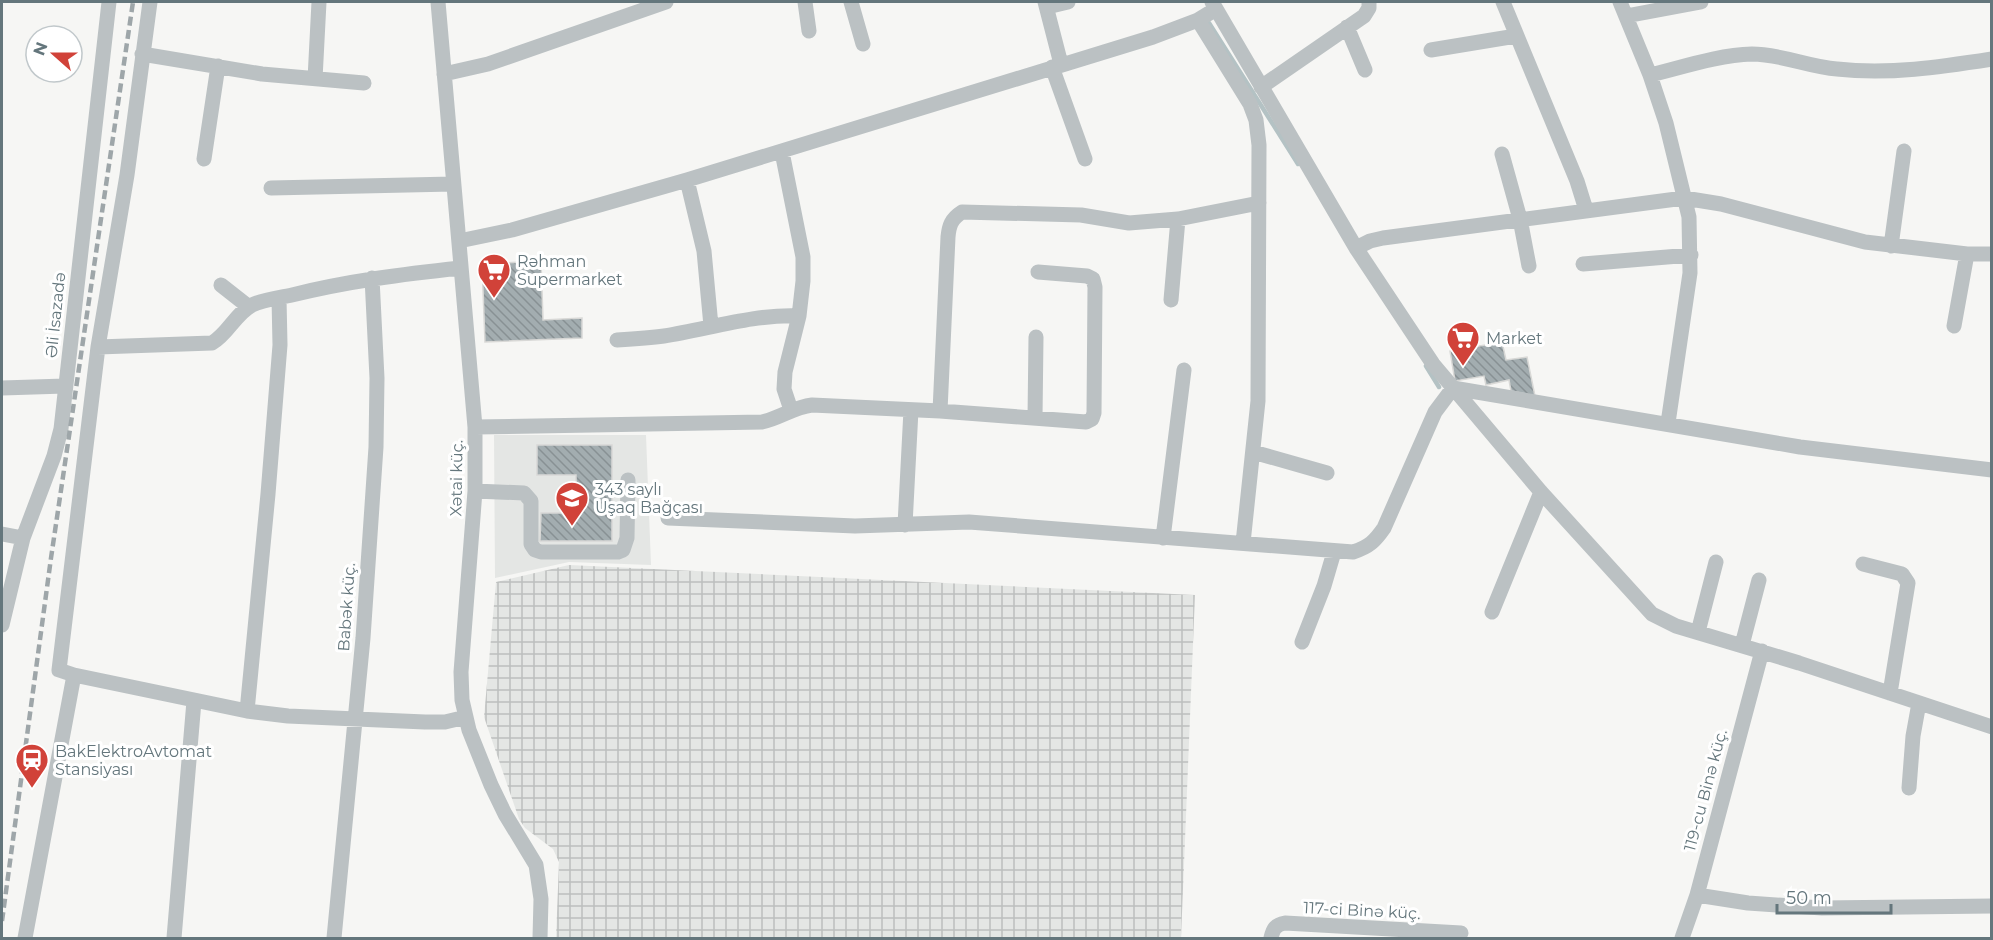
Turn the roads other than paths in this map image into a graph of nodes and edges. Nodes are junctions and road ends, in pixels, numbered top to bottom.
1 (110, 2) edge
2 (150, 2) edge
3 (319, 2) edge
4 (438, 2) edge
5 (666, 2) edge
6 (805, 2) edge
7 (851, 2) edge
8 (1068, 2) edge
9 (1369, 2) edge
10 (1503, 2) edge
11 (1620, 2) edge
12 (1701, 2) edge
13 (1046, 4) edge
14 (1214, 5) edge
15 (1626, 16) junction
16 (1198, 20) junction
17 (1347, 27) junction
18 (809, 31) dead end
19 (1516, 36) junction
20 (862, 44) dead end
21 (1431, 50) dead end
22 (142, 54) junction
23 (1992, 58) edge
24 (218, 66) junction
25 (1057, 66) junction
26 (1365, 70) dead end
27 (444, 74) junction
28 (1650, 75) junction
29 (315, 79) junction
30 (364, 83) dead end
31 (1261, 87) junction
32 (1904, 151) dead end
33 (782, 152) junction
34 (1502, 154) dead end
35 (204, 159) dead end
36 (1085, 159) dead end
37 (687, 180) junction
38 (453, 184) junction
39 (271, 188) dead end
40 (1684, 198) junction
41 (1259, 202) junction
42 (1586, 210) junction
43 (1178, 219) junction
44 (1520, 219) junction
45 (459, 241) junction
46 (1891, 246) junction
47 (1356, 248) junction
48 (1967, 254) junction
49 (1992, 254) edge
50 (1691, 255) junction
51 (1583, 264) dead end
52 (1529, 266) dead end
53 (461, 268) junction
54 (1038, 272) dead end
55 (372, 278) junction
56 (221, 285) dead end
57 (279, 298) junction
58 (1171, 300) dead end
59 (249, 307) junction
60 (799, 316) junction
61 (711, 326) junction
62 (1954, 326) dead end
63 (1036, 337) dead end
64 (617, 340) dead end
65 (98, 347) junction
66 (1184, 370) dead end
67 (65, 386) junction
68 (2, 387) edge
69 (1453, 388) junction
70 (791, 410) junction
71 (911, 410) junction
72 (940, 411) junction
73 (1035, 418) junction
74 (1668, 423) junction
75 (475, 427) junction
76 (1253, 452) junction
77 (1992, 470) edge
78 (1327, 473) dead end
79 (628, 480) dead end
80 (475, 491) junction
81 (1541, 492) junction
82 (668, 518) dead end
83 (905, 525) junction
84 (2, 534) edge
85 (22, 538) junction
86 (1163, 538) junction
87 (1243, 543) junction
88 (1334, 552) junction
89 (1716, 562) dead end
90 (1863, 564) dead end
91 (1759, 580) dead end
92 (1492, 612) dead end
93 (2, 625) edge
94 (1698, 632) junction
95 (1302, 642) dead end
96 (1742, 645) junction
97 (1761, 651) junction
98 (74, 675) junction
99 (1890, 693) junction
100 (194, 700) junction
101 (1919, 703) junction
102 (247, 711) junction
103 (466, 717) junction
104 (356, 720) junction
105 (1992, 727) edge
106 (1909, 788) dead end
107 (1696, 895) junction
108 (1992, 906) edge
109 (1461, 933) dead end
110 (25, 939) edge
111 (174, 939) edge
112 (334, 939) edge
113 (540, 939) edge
114 (1271, 939) edge
115 (1682, 939) edge

1 - 67 street, Əli İsazadə
2 - 22 street
3 - 29 street
4 - 27 street, Xətai küç.
5 - 27 street
6 - 18 street
7 - 20 street
8 - 13 street
9 - 17 street
10 - 19 street
11 - 15 street
12 - 15 street
13 - 25 street
14 - 16 street
14 - 31 street
15 - 28 street
16 - 25 street
16 - 41 street
17 - 26 street
17 - 31 street
19 - 21 street
19 - 42 street
22 - 24 street
22 - 65 street
23 - 28 street
24 - 29 street
24 - 35 street
25 - 33 street
25 - 36 street
27 - 38 street, Xətai küç.
28 - 40 street
29 - 30 street
31 - 47 street
32 - 46 street
33 - 37 street
33 - 60 street
34 - 44 street
37 - 45 street
37 - 61 street
38 - 39 street
38 - 45 street, Xətai küç.
40 - 42 street
40 - 46 street
40 - 50 street
41 - 43 street
41 - 76 street
42 - 44 street
43 - 58 street
43 - 72 street
44 - 47 street
44 - 52 street
45 - 53 street, Xətai küç.
46 - 48 street
47 - 69 street
48 - 49 street
48 - 62 street
50 - 51 street
50 - 74 street
53 - 55 street
53 - 75 street, Xətai küç.
54 - 73 street
55 - 57 street
55 - 104 street, Babək küç.
56 - 59 street
57 - 59 street
57 - 102 street
59 - 65 street
60 - 61 street
60 - 70 street
61 - 64 street
63 - 73 street
65 - 98 street
66 - 86 street
67 - 68 street
67 - 85 street, Əli İsazadə
69 - 74 street
69 - 81 street
69 - 88 street
70 - 71 street
70 - 75 street
71 - 72 street
71 - 83 street
72 - 73 street
74 - 77 street
75 - 80 street, Xətai küç.
76 - 78 street
76 - 87 street
79 - 80 street
80 - 103 street, Xətai küç.
81 - 92 street
81 - 94 street
82 - 83 street
83 - 86 street
84 - 85 street
85 - 93 street, Əli İsazadə
86 - 87 street
87 - 88 street
88 - 95 street
89 - 94 street
90 - 99 street
91 - 96 street
94 - 96 street
96 - 97 street
97 - 99 street
97 - 107 street, 119-cu Binə küç.
98 - 100 street
98 - 110 street
99 - 101 street
100 - 102 street
100 - 111 street
101 - 105 street
101 - 106 street
102 - 104 street
103 - 104 street
103 - 113 street, Xətai küç.
104 - 112 street, Babək küç.
107 - 108 street
107 - 115 street, 119-cu Binə küç.
109 - 114 street, 117-ci Binə küç.

